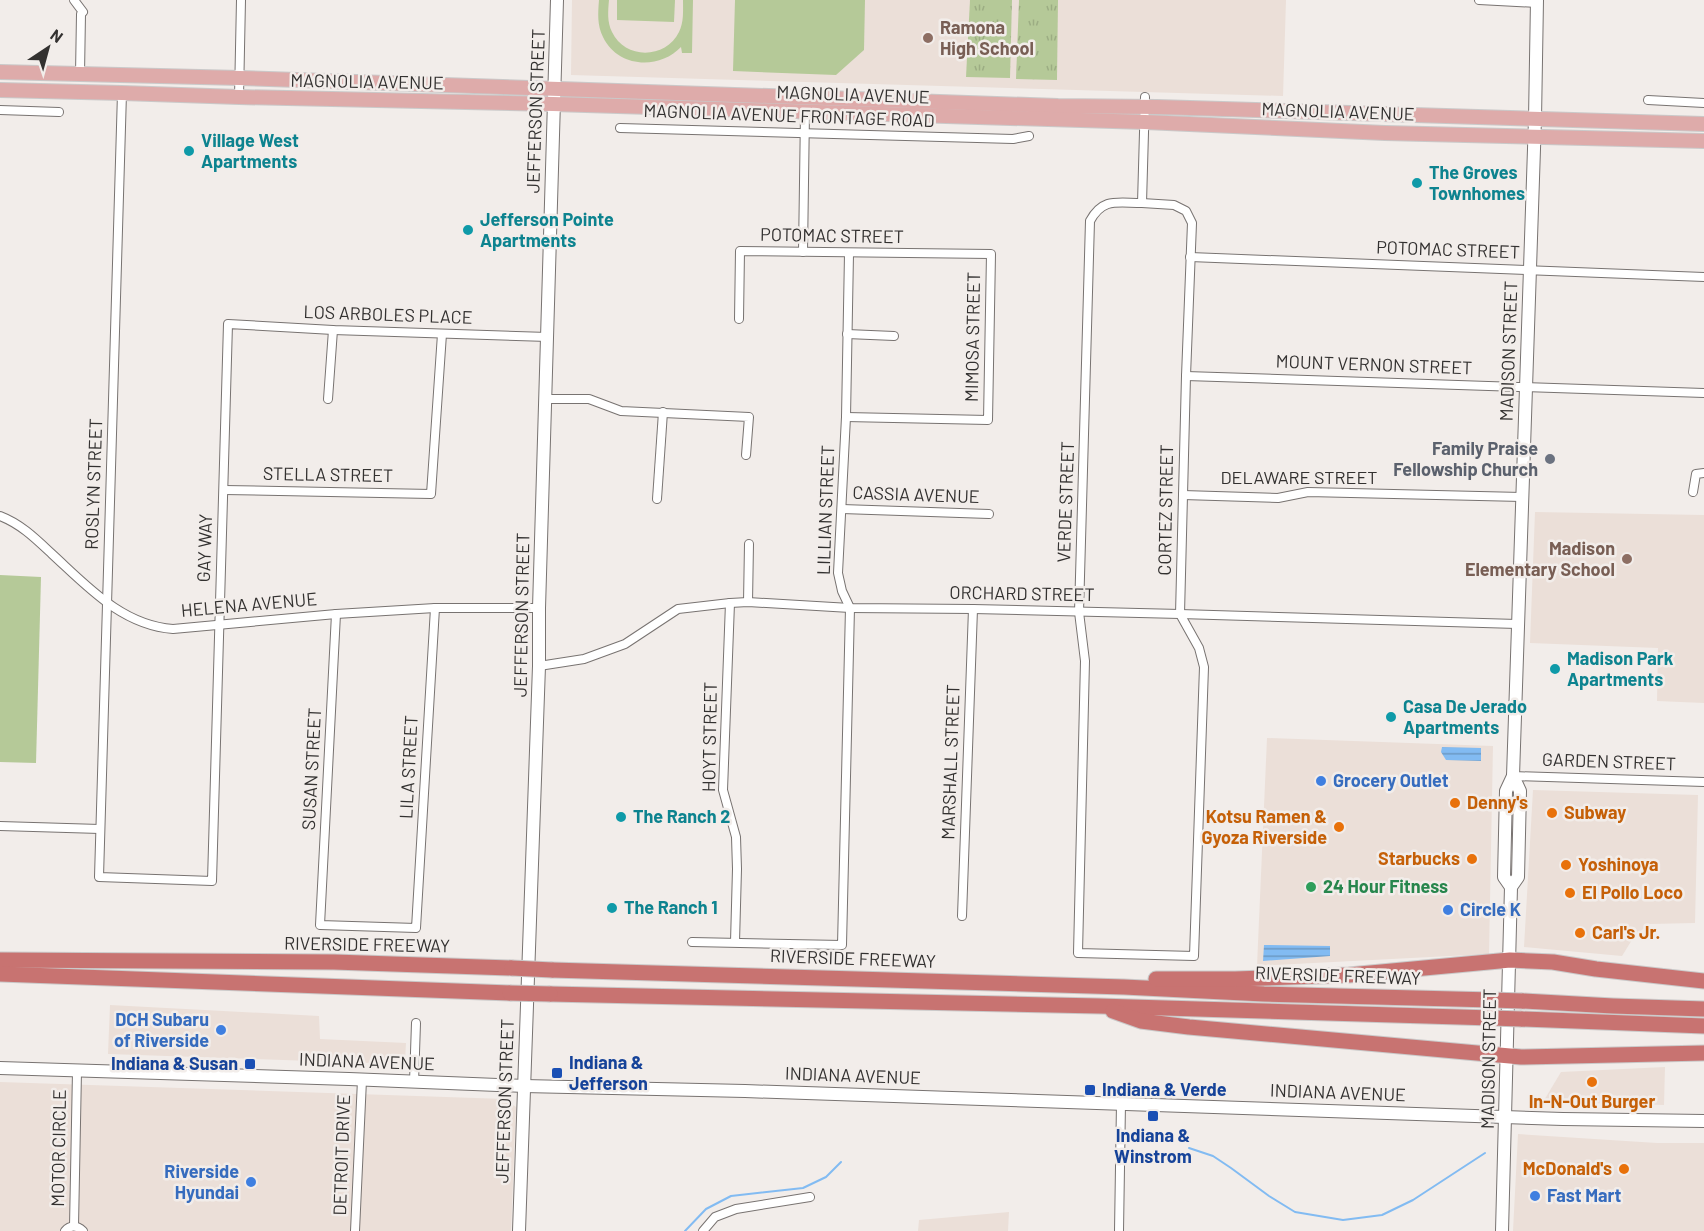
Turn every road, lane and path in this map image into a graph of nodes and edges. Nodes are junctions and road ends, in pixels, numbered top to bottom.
1 (74, 0) edge
2 (241, 0) edge
3 (557, 0) edge
4 (1479, 0) edge
5 (1537, 1) edge
6 (0, 72) edge
7 (81, 74) junction
8 (240, 78) junction
9 (554, 89) junction
10 (0, 90) edge
11 (122, 93) junction
12 (239, 98) junction
13 (1648, 100) dead end
14 (1145, 102) junction
15 (1704, 103) edge
16 (553, 104) junction
17 (0, 110) edge
18 (59, 112) dead end
19 (805, 112) junction
20 (1535, 119) junction
21 (1145, 122) junction
22 (1704, 124) edge
23 (620, 128) dead end
24 (805, 133) junction
25 (1029, 136) dead end
26 (1534, 136) junction
27 (1704, 141) edge
28 (1142, 203) junction
29 (803, 252) junction
30 (849, 254) junction
31 (991, 254) joint
32 (1190, 257) junction
33 (1529, 270) junction
34 (1704, 277) edge
35 (739, 319) dead end
36 (228, 324) joint
37 (333, 330) junction
38 (442, 334) junction
39 (847, 334) junction
40 (894, 336) dead end
41 (548, 337) junction
42 (1186, 376) junction
43 (1525, 387) junction
44 (1704, 393) edge
45 (328, 399) dead end
46 (545, 399) junction
47 (663, 412) junction
48 (846, 417) junction
49 (746, 455) dead end
50 (1704, 473) edge
51 (224, 490) junction
52 (1693, 492) dead end
53 (1183, 495) junction
54 (1522, 497) junction
55 (657, 499) dead end
56 (842, 509) junction
57 (989, 514) dead end
58 (0, 516) edge
59 (749, 544) dead end
60 (106, 602) junction
61 (748, 602) junction
62 (730, 603) junction
63 (435, 608) junction
64 (539, 608) junction
65 (850, 608) junction
66 (973, 609) junction
67 (1079, 612) junction
68 (336, 614) junction
69 (1180, 614) junction
70 (219, 624) junction
71 (1517, 624) junction
72 (539, 666) junction
73 (1513, 776) junction
74 (1704, 782) edge
75 (0, 826) edge
76 (100, 829) junction
77 (99, 877) joint
78 (962, 916) dead end
79 (320, 925) joint
80 (692, 942) dead end
81 (735, 942) junction
82 (1194, 956) joint
83 (0, 960) edge
84 (1510, 960) junction
85 (0, 974) edge
86 (1704, 981) edge
87 (1124, 987) junction
88 (1099, 1006) junction
89 (1704, 1009) edge
90 (416, 1023) dead end
91 (1704, 1026) edge
92 (1704, 1053) edge
93 (1507, 1056) junction
94 (0, 1068) edge
95 (77, 1071) junction
96 (362, 1080) junction
97 (414, 1082) junction
98 (524, 1086) junction
99 (1121, 1103) junction
100 (1506, 1117) junction
101 (1704, 1121) edge
102 (810, 1197) dead end
103 (74, 1226) junction
104 (64, 1231) edge
105 (83, 1231) edge
106 (356, 1231) edge
107 (519, 1231) edge
108 (703, 1231) edge
109 (1119, 1231) edge
110 (1502, 1231) edge

1 - 7 street
2 - 8 street
3 - 9 main road, JEFFERSON STREET
4 - 5 street
5 - 20 main road, MADISON STREET
6 - 7 main road, MAGNOLIA AVENUE
7 - 8 main road, MAGNOLIA AVENUE
8 - 9 main road, MAGNOLIA AVENUE
8 - 12 street
9 - 14 main road, MAGNOLIA AVENUE
9 - 16 main road, JEFFERSON STREET
10 - 11 main road, MAGNOLIA AVENUE
11 - 12 main road, MAGNOLIA AVENUE
11 - 60 street, ROSLYN STREET
12 - 16 main road, MAGNOLIA AVENUE
13 - 15 street
14 - 20 main road, MAGNOLIA AVENUE
14 - 21 street
16 - 19 main road, MAGNOLIA AVENUE
16 - 41 main road, JEFFERSON STREET
17 - 18 street
19 - 21 main road, MAGNOLIA AVENUE
19 - 24 street
20 - 22 main road, MAGNOLIA AVENUE
20 - 26 main road, MADISON STREET
21 - 26 main road, MAGNOLIA AVENUE
21 - 28 street
23 - 24 street, MAGNOLIA AVENUE FRONTAGE ROAD
24 - 25 street, MAGNOLIA AVENUE FRONTAGE ROAD
24 - 29 street
26 - 27 main road, MAGNOLIA AVENUE
26 - 33 main road, MADISON STREET
28 - 32 street, CORTEZ STREET
28 - 67 street, VERDE STREET
29 - 30 street, POTOMAC STREET
29 - 35 street, POTOMAC STREET
30 - 31 street, POTOMAC STREET
30 - 39 street, LILLIAN STREET
31 - 48 street, MIMOSA STREET
32 - 33 street, POTOMAC STREET
32 - 42 street, CORTEZ STREET
33 - 34 street, POTOMAC STREET
33 - 43 main road, MADISON STREET
36 - 37 street, LOS ARBOLES PLACE
36 - 51 street, GAY WAY
37 - 38 street, LOS ARBOLES PLACE
37 - 45 street
38 - 41 street, LOS ARBOLES PLACE
38 - 51 street, STELLA STREET
39 - 40 street
39 - 48 street, LILLIAN STREET
41 - 46 main road, JEFFERSON STREET
42 - 43 street, MOUNT VERNON STREET
42 - 53 street, CORTEZ STREET
43 - 44 street, MOUNT VERNON STREET
43 - 54 main road, MADISON STREET
46 - 47 street
46 - 64 main road, JEFFERSON STREET
47 - 49 street
47 - 55 street
48 - 56 street, LILLIAN STREET
50 - 52 street
51 - 70 street, GAY WAY
53 - 54 street, DELAWARE STREET
53 - 69 street, CORTEZ STREET
54 - 71 main road, MADISON STREET
56 - 57 street, CASSIA AVENUE
56 - 65 street, LILLIAN STREET
58 - 60 street, HELENA AVENUE
59 - 61 street
60 - 70 street, HELENA AVENUE
60 - 76 street, ROSLYN STREET
61 - 62 street, ORCHARD STREET
61 - 65 street, ORCHARD STREET
62 - 72 street, ORCHARD STREET
62 - 81 street, HOYT STREET
63 - 64 street, HELENA AVENUE
63 - 68 street, HELENA AVENUE
63 - 79 street, LILA STREET
64 - 72 main road, JEFFERSON STREET
65 - 66 street, ORCHARD STREET
65 - 81 street, LILLIAN STREET
66 - 67 street, ORCHARD STREET
66 - 78 street, MARSHALL STREET
67 - 69 street, ORCHARD STREET
67 - 82 street, VERDE STREET
68 - 70 street, HELENA AVENUE
68 - 79 street, SUSAN STREET
69 - 71 street, ORCHARD STREET
69 - 82 street, CORTEZ STREET
70 - 77 street, GAY WAY
71 - 73 main road, MADISON STREET
72 - 98 main road, JEFFERSON STREET
73 - 74 street, GARDEN STREET
73 - 84 main road, MADISON STREET
75 - 76 street
76 - 77 street, ROSLYN STREET
80 - 81 street
83 - 87 highway, RIVERSIDE FREEWAY, bridge
84 - 86 highway
84 - 87 highway
84 - 93 main road, MADISON STREET
85 - 88 highway, RIVERSIDE FREEWAY, bridge
87 - 89 highway, RIVERSIDE FREEWAY, bridge
88 - 91 highway, RIVERSIDE FREEWAY, bridge
88 - 93 highway
90 - 97 street
92 - 93 highway
93 - 100 main road, MADISON STREET
94 - 95 main road, INDIANA AVENUE
95 - 96 main road, INDIANA AVENUE
95 - 103 street, MOTOR CIRCLE
96 - 97 main road, INDIANA AVENUE
96 - 106 street, DETROIT DRIVE
97 - 98 main road, INDIANA AVENUE
98 - 99 main road, INDIANA AVENUE
98 - 107 main road, JEFFERSON STREET
99 - 100 main road, INDIANA AVENUE
99 - 109 street
100 - 101 main road, INDIANA AVENUE
100 - 110 main road, MADISON STREET
102 - 108 street
103 - 104 street
103 - 105 street

